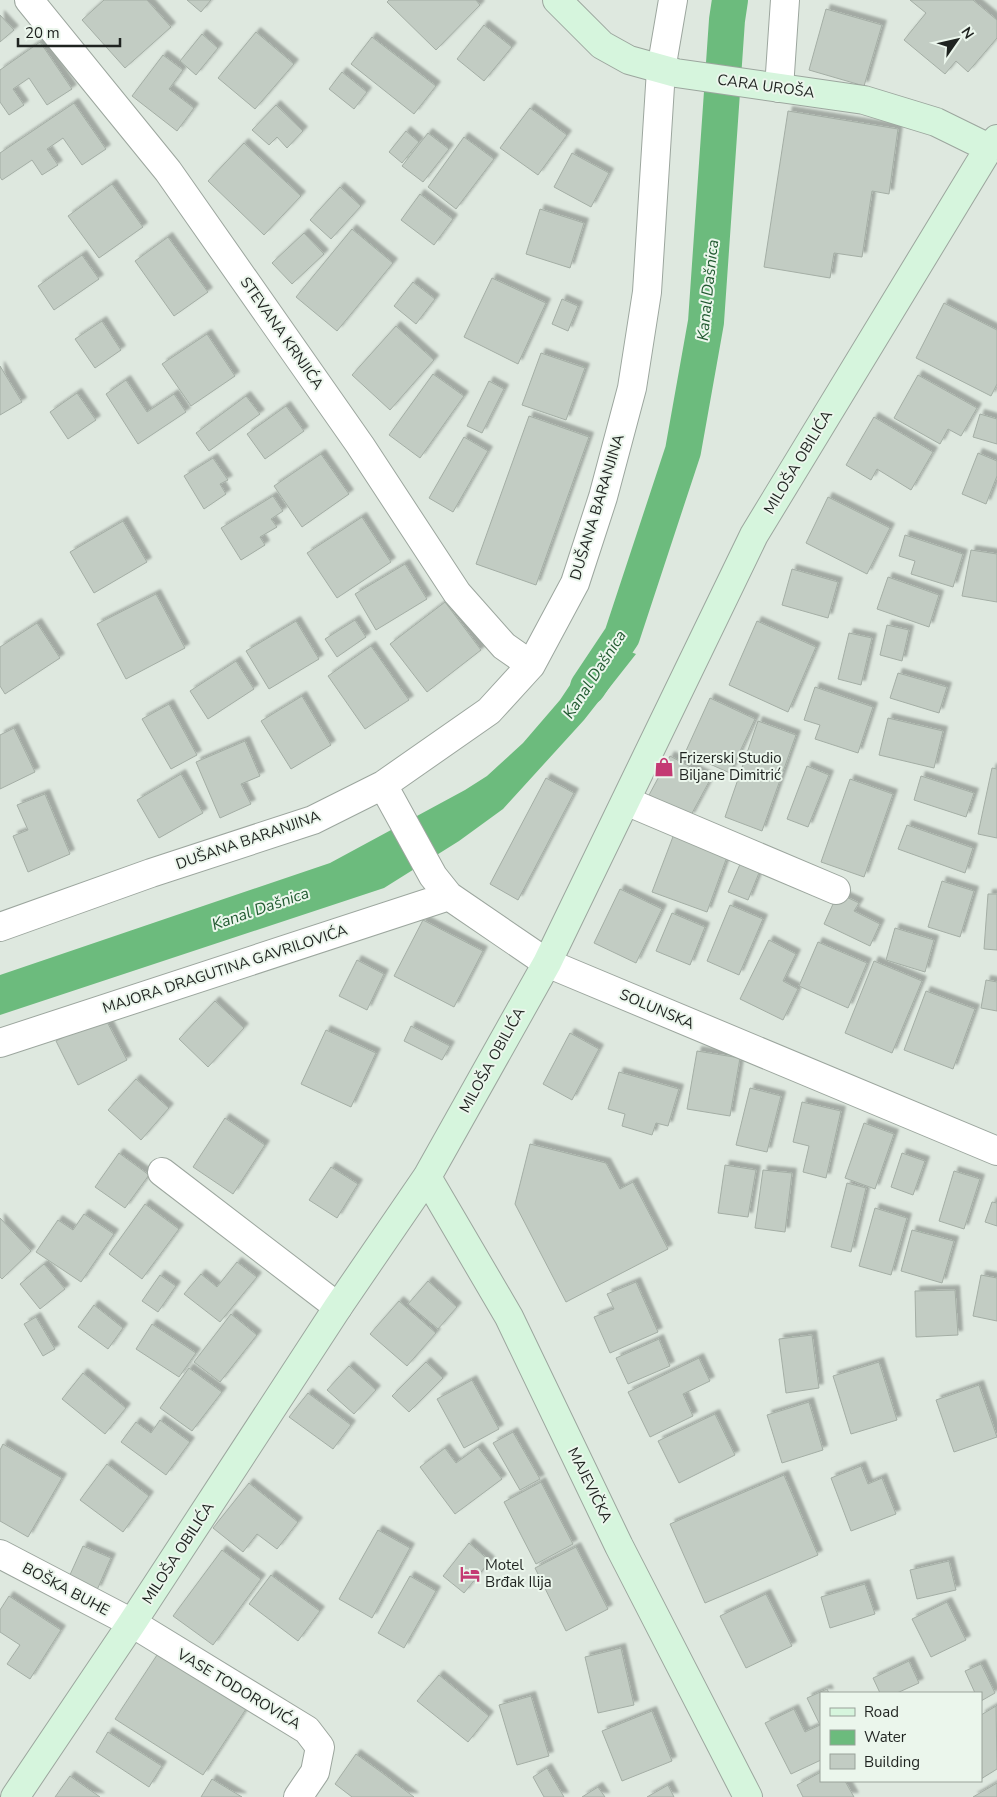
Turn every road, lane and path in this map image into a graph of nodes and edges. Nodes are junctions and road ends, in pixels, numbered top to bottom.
1 (30, 0) edge
2 (557, 0) edge
3 (673, 0) edge
4 (785, 0) edge
5 (668, 71) junction
6 (775, 87) junction
7 (994, 146) edge
8 (531, 665) junction
9 (387, 794) junction
10 (626, 801) junction
11 (441, 886) junction
12 (836, 890) dead end
13 (0, 927) edge
14 (547, 963) junction
15 (0, 1043) edge
16 (997, 1151) edge
17 (162, 1172) dead end
18 (427, 1177) junction
19 (338, 1307) junction
20 (0, 1554) edge
21 (132, 1623) junction
22 (15, 1797) edge
23 (298, 1797) edge
24 (748, 1797) edge

1 - 8 street, STEVANA KRNJIĆA
2 - 5 main road, CARA UROŠA
3 - 5 street, DUŠANA BARANJINA
4 - 6 street
5 - 6 main road, CARA UROŠA
5 - 8 street, DUŠANA BARANJINA
6 - 7 main road, CARA UROŠA
7 - 10 main road, MILOŠA OBILIĆA
8 - 9 street, DUŠANA BARANJINA
9 - 11 street, SOLUNSKA
9 - 13 street, DUŠANA BARANJINA
10 - 12 street
10 - 14 main road, MILOŠA OBILIĆA
11 - 14 street, SOLUNSKA
11 - 15 street, MAJORA DRAGUTINA GAVRILOVIĆA
14 - 16 street, SOLUNSKA
14 - 18 main road, MILOŠA OBILIĆA
17 - 19 street
18 - 19 main road, MILOŠA OBILIĆA
18 - 24 main road, MAJEVIČKA
19 - 21 main road, MILOŠA OBILIĆA
20 - 21 street, BOŠKA BUHE
21 - 22 main road, MILOŠA OBILIĆA
21 - 23 street, VASE TODOROVIĆA

